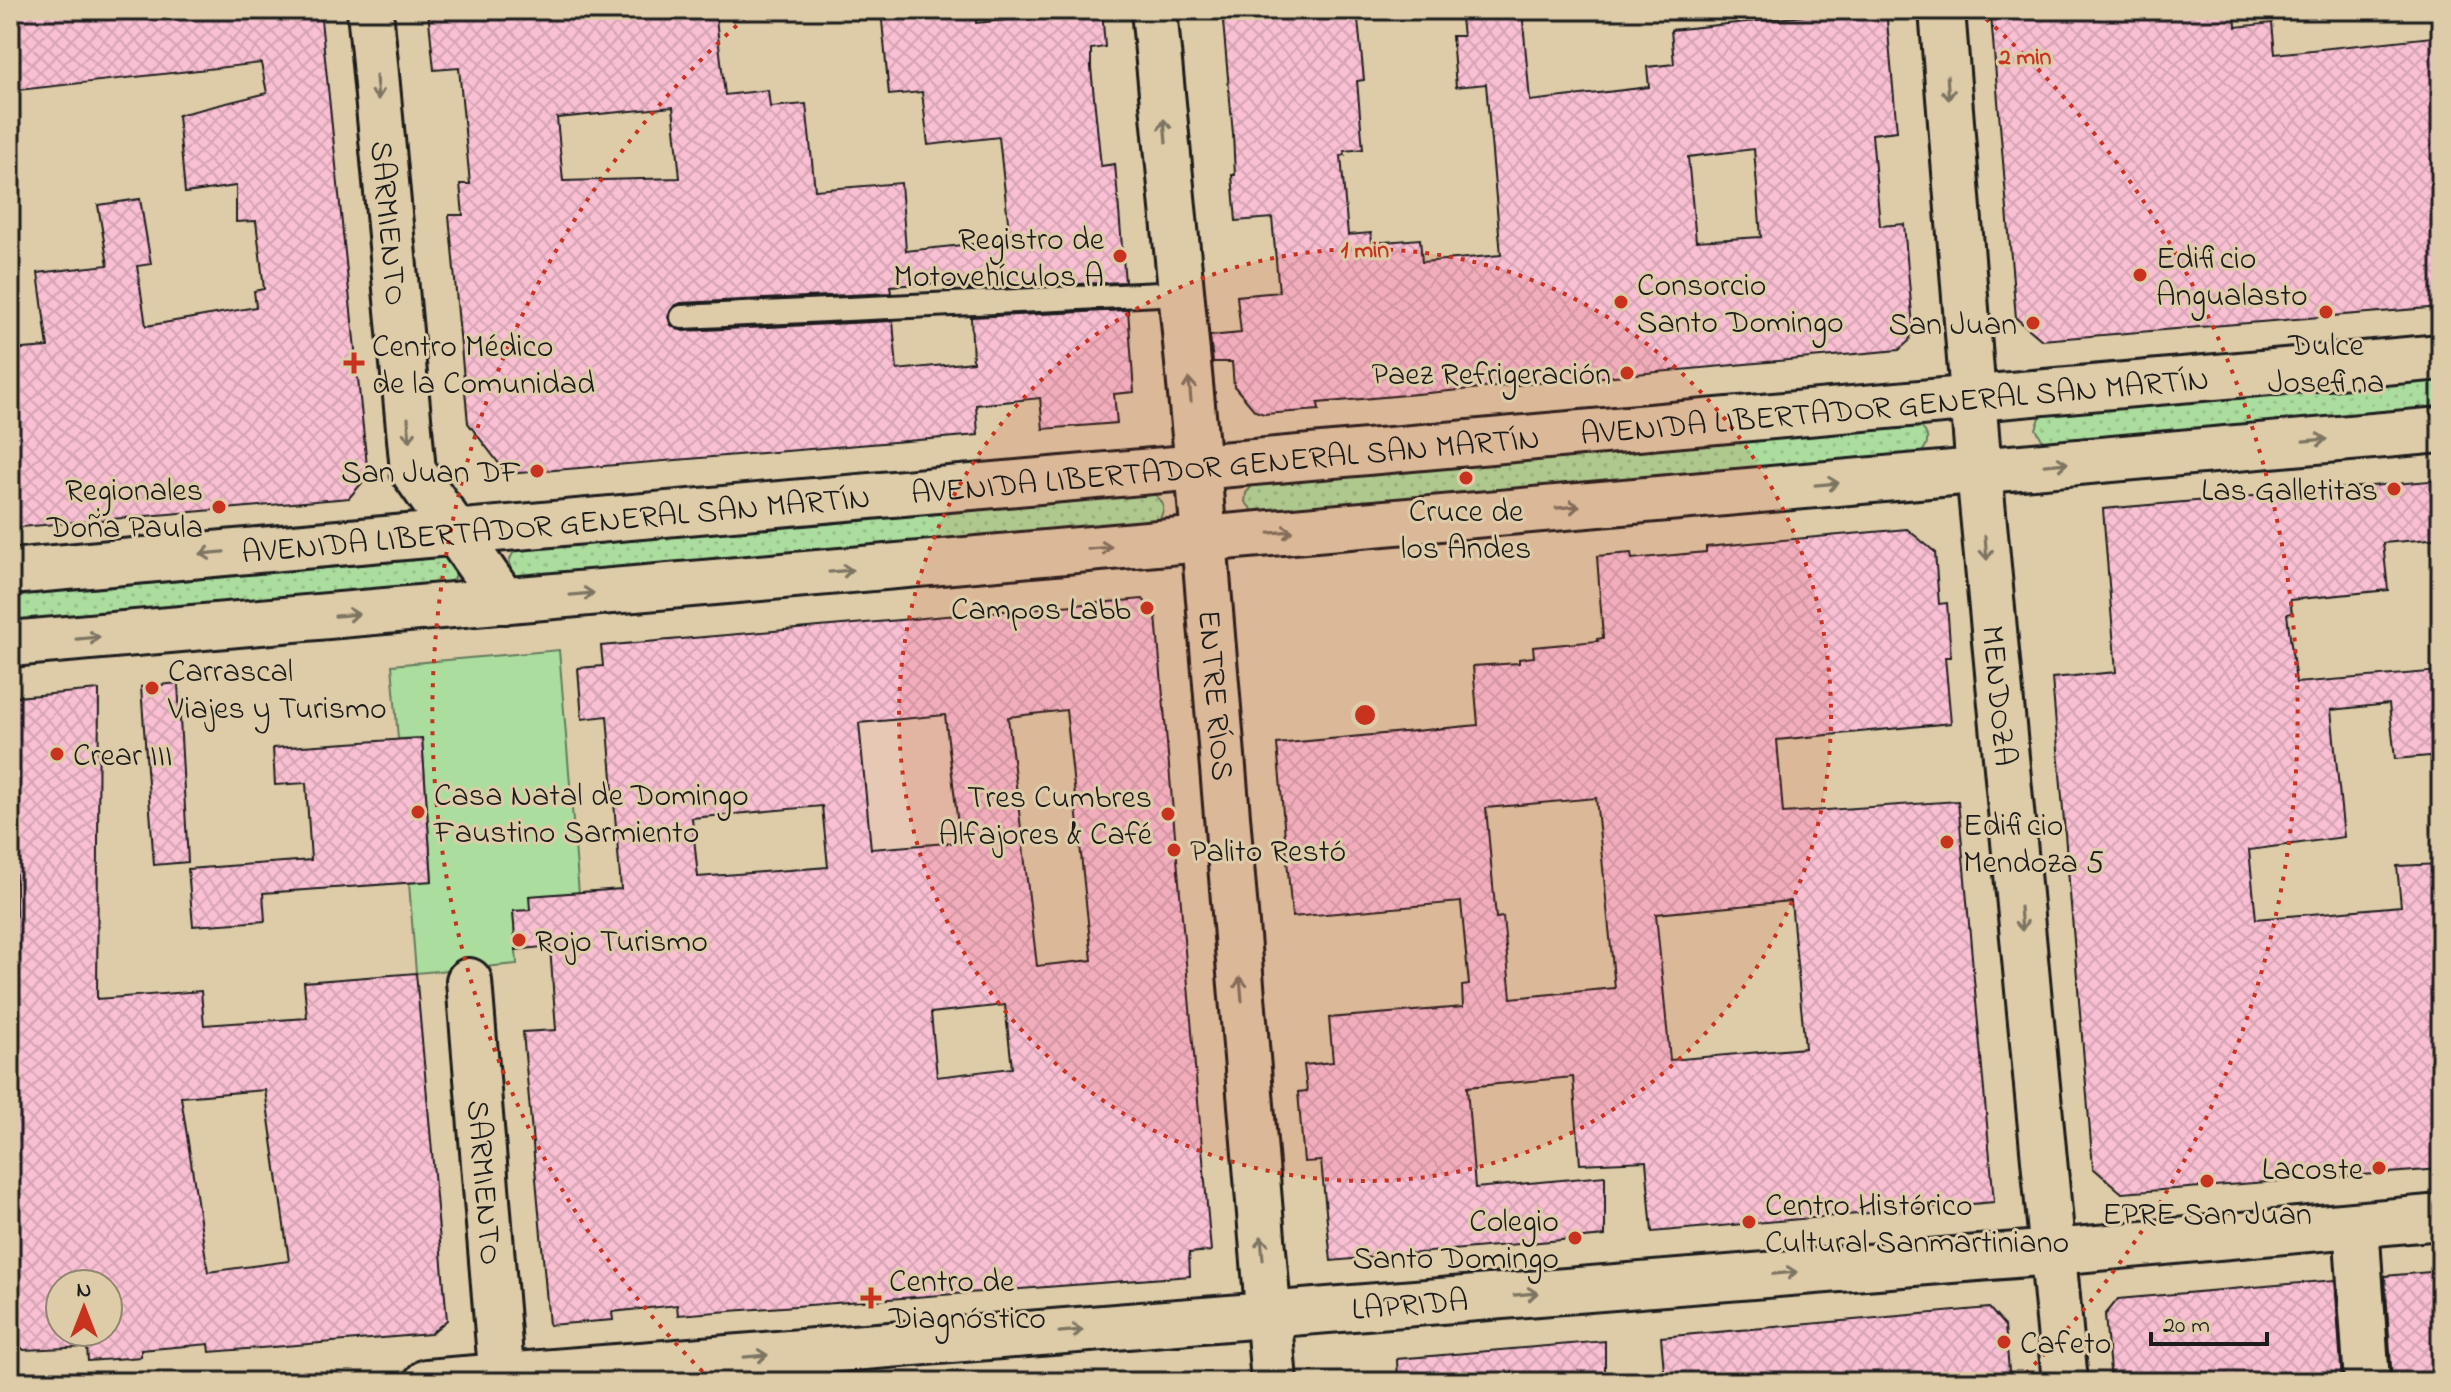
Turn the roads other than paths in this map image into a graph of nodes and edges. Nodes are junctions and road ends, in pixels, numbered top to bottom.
1 (370, 10) edge
2 (1154, 10) edge
3 (1942, 10) edge
4 (1181, 293) junction
5 (682, 317) dead end
6 (2441, 357) edge
7 (1973, 398) junction
8 (2441, 430) edge
9 (1198, 467) junction
10 (1979, 471) junction
11 (457, 533) junction
12 (1204, 539) junction
13 (10, 572) edge
14 (504, 601) junction
15 (10, 644) edge
16 (469, 981) dead end
17 (2441, 1217) edge
18 (2356, 1225) junction
19 (2053, 1252) junction
20 (1268, 1315) junction
21 (502, 1379) edge
22 (427, 1382) edge
23 (1274, 1382) edge
24 (2065, 1382) edge
25 (2367, 1382) edge

1 -> 11 street, SARMIENTO
4 -> 2 street, ENTRE RÍOS
3 -> 7 street, MENDOZA
4 - 5 lane
9 -> 4 street, ENTRE RÍOS
6 - 7 street, AVENIDA LIBERTADOR GENERAL SAN MARTÍN
7 - 9 street, AVENIDA LIBERTADOR GENERAL SAN MARTÍN
7 - 10 street, MENDOZA
10 -> 8 street
9 - 11 street, AVENIDA LIBERTADOR GENERAL SAN MARTÍN
9 - 12 street, ENTRE RÍOS
12 -> 10 street
10 -> 19 street, MENDOZA
11 -> 13 street, AVENIDA LIBERTADOR GENERAL SAN MARTÍN
11 - 14 street, SARMIENTO
14 -> 12 street
20 -> 12 street, ENTRE RÍOS
15 -> 14 street
16 - 21 street, SARMIENTO
17 - 18 street, LAPRIDA
18 - 19 street, LAPRIDA
18 - 25 street
20 -> 19 street, LAPRIDA
19 - 24 street, MENDOZA
21 -> 20 street, LAPRIDA
20 - 23 street, ENTRE RÍOS
21 - 22 street, LAPRIDA

